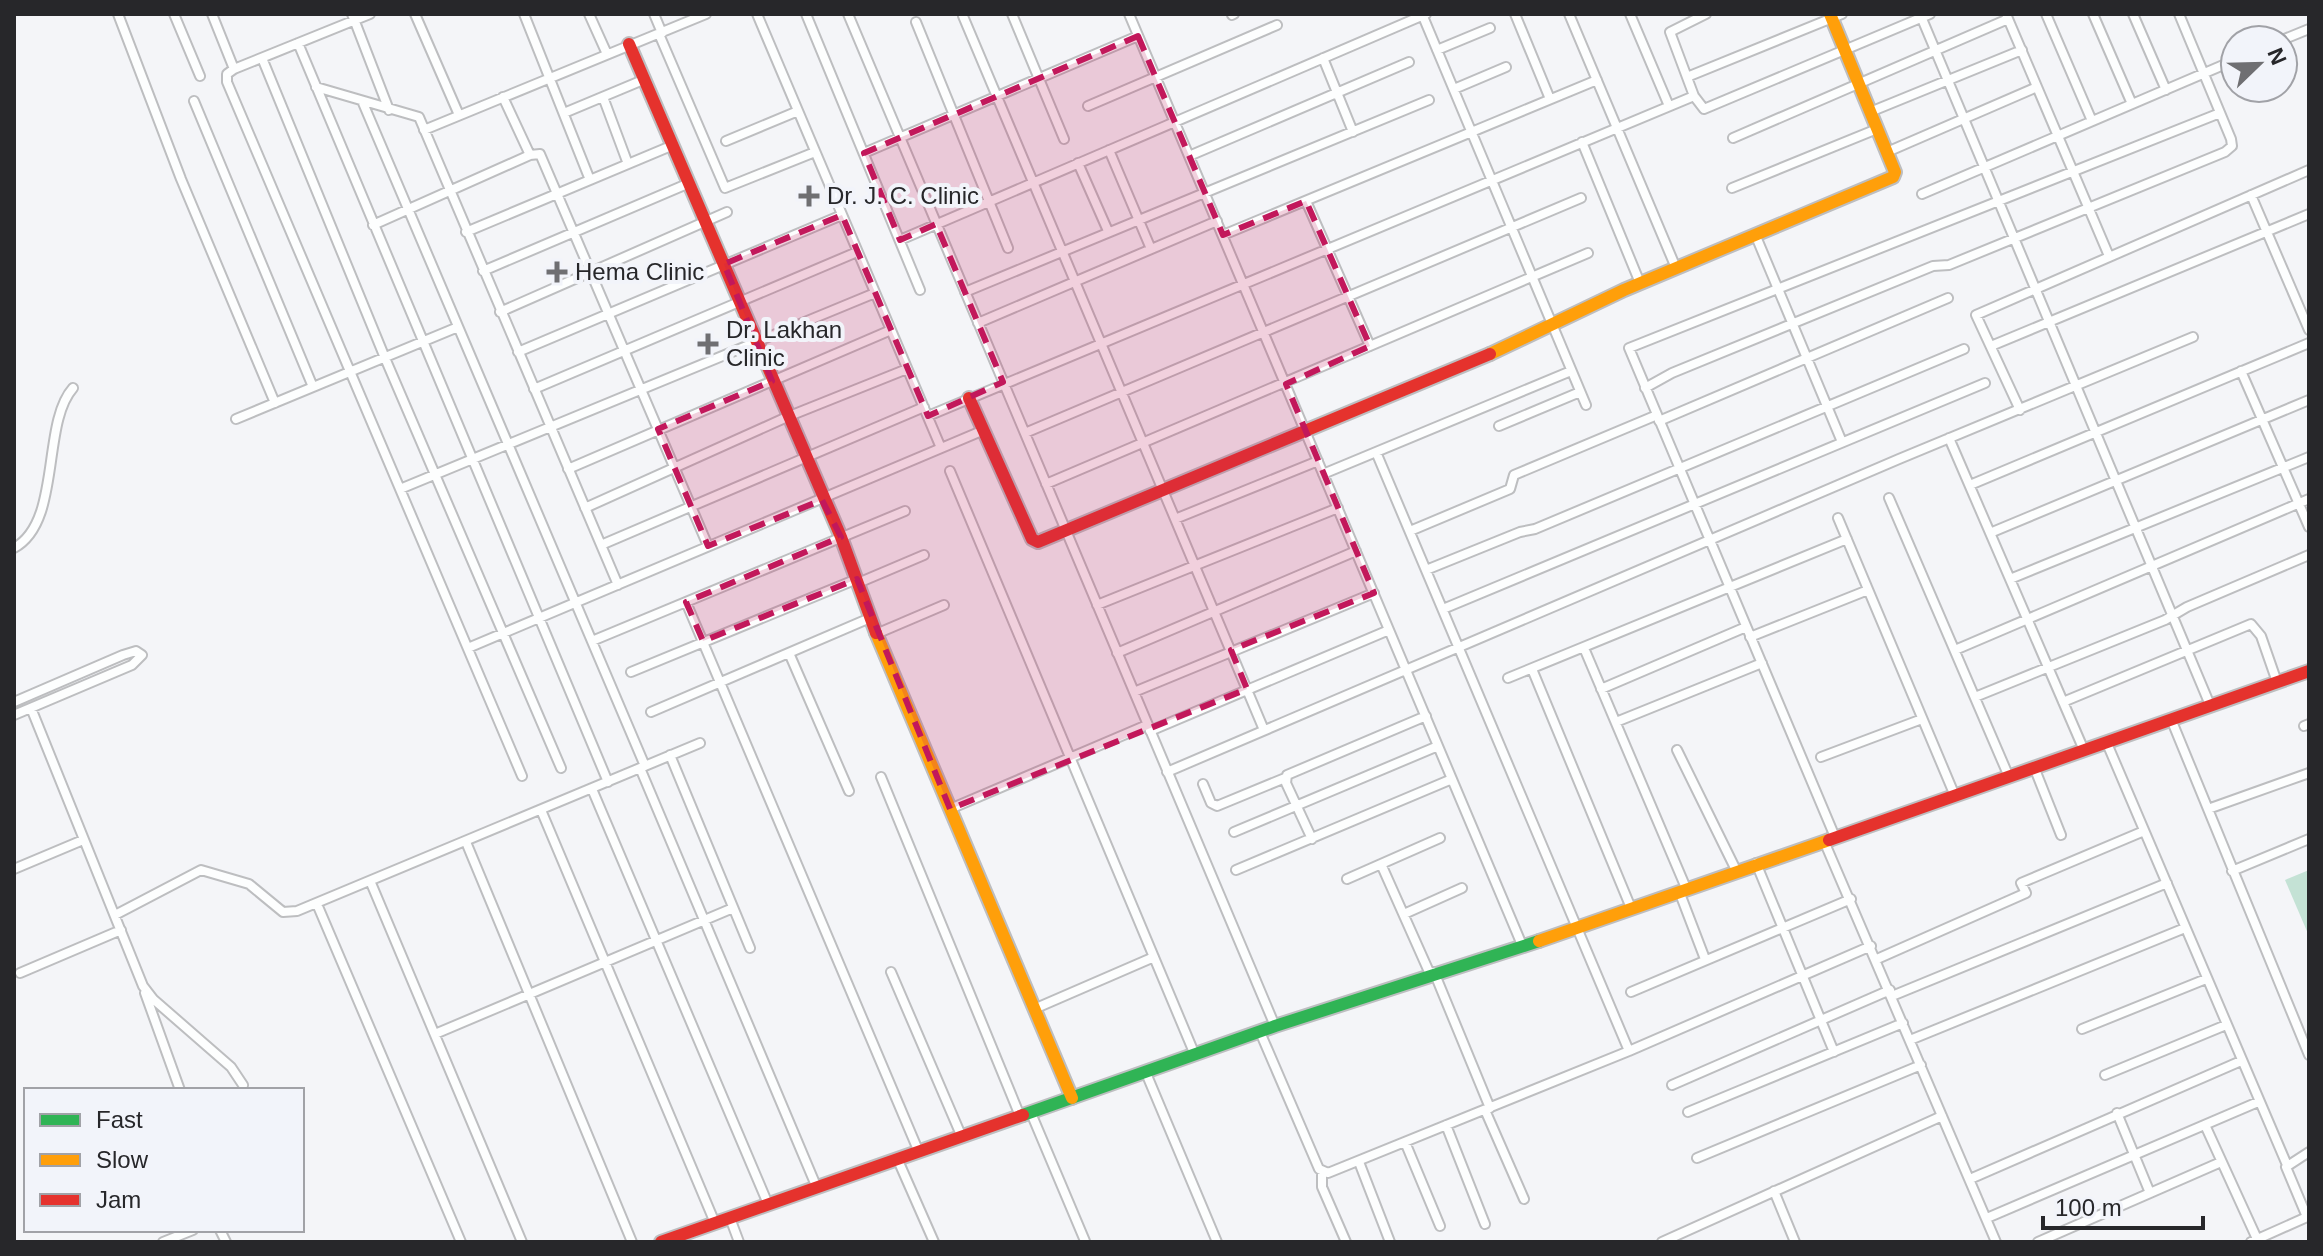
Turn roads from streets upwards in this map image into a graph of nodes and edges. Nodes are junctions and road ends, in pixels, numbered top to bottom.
1 (118, 14) edge
2 (174, 14) edge
3 (370, 14) edge
4 (415, 14) edge
5 (524, 14) edge
6 (589, 14) edge
7 (654, 14) edge
8 (706, 14) edge
9 (757, 14) edge
10 (806, 14) edge
11 (848, 14) edge
12 (1012, 14) edge
13 (1129, 14) edge
14 (1424, 14) edge
15 (1515, 14) edge
16 (1569, 14) edge
17 (1630, 14) edge
18 (1706, 14) edge
19 (2046, 14) edge
20 (2093, 14) edge
21 (2133, 14) edge
22 (2179, 14) edge
23 (215, 15) edge
24 (1834, 15) edge
25 (1924, 15) edge
26 (695, 16) edge
27 (963, 16) dead end
28 (2007, 16) edge
29 (353, 17) edge
30 (1688, 18) edge
31 (916, 22) dead end
32 (1277, 25) dead end
33 (1490, 28) dead end
34 (660, 34) junction
35 (1138, 36) junction
36 (298, 43) junction
37 (629, 44) junction
38 (1437, 50) junction
39 (1844, 50) junction
40 (2022, 50) junction
41 (1935, 51) junction
42 (607, 54) junction
43 (262, 58) junction
44 (1323, 58) junction
45 (1409, 62) dead end
46 (1506, 67) dead end
47 (2219, 67) edge
48 (234, 69) junction
49 (2203, 74) junction
50 (200, 76) dead end
51 (550, 77) junction
52 (1156, 77) junction
53 (1687, 77) junction
54 (1039, 78) junction
55 (643, 80) junction
56 (1597, 80) junction
57 (1948, 80) junction
58 (1858, 84) junction
59 (316, 87) junction
60 (2037, 87) junction
61 (1454, 89) junction
62 (2166, 90) junction
63 (1337, 93) junction
64 (997, 96) junction
65 (1694, 96) junction
66 (503, 97) junction
67 (603, 97) junction
68 (1550, 99) junction
69 (1429, 100) dead end
70 (194, 101) dead end
71 (363, 103) junction
72 (2132, 104) junction
73 (1088, 106) dead end
74 (1669, 106) junction
75 (389, 110) junction
76 (798, 111) junction
77 (1870, 112) junction
78 (564, 113) junction
79 (2220, 113) junction
80 (953, 114) junction
81 (459, 115) junction
82 (1964, 121) junction
83 (2092, 121) junction
84 (1175, 122) junction
85 (1617, 128) junction
86 (1877, 129) junction
87 (424, 130) junction
88 (1353, 132) junction
89 (1471, 132) junction
90 (2058, 136) junction
91 (900, 137) junction
92 (1733, 138) dead end
93 (1064, 139) dead end
94 (726, 141) dead end
95 (1582, 142) junction
96 (671, 146) junction
97 (1109, 150) junction
98 (815, 152) junction
99 (1887, 152) junction
100 (864, 153) junction
101 (530, 155) junction
102 (1189, 156) junction
103 (1078, 163) junction
104 (628, 164) junction
105 (1984, 168) junction
106 (2072, 170) junction
107 (2309, 170) edge
108 (1491, 179) junction
109 (590, 180) junction
110 (1033, 183) junction
111 (687, 184) junction
112 (1732, 188) dead end
113 (449, 192) junction
114 (1204, 192) junction
115 (557, 194) junction
116 (1922, 194) dead end
117 (2251, 195) junction
118 (1581, 198) dead end
119 (1998, 200) junction
120 (989, 201) junction
121 (1306, 201) junction
122 (2088, 207) junction
123 (408, 209) junction
124 (727, 212) dead end
125 (2309, 214) edge
126 (842, 215) junction
127 (1138, 218) junction
128 (1217, 221) junction
129 (706, 223) junction
130 (936, 224) junction
131 (373, 225) junction
132 (1511, 227) junction
133 (2268, 230) junction
134 (1108, 231) junction
135 (466, 232) junction
136 (574, 233) junction
137 (1755, 234) junction
138 (1223, 235) junction
139 (2014, 237) junction
140 (900, 240) junction
141 (1008, 248) dead end
142 (1151, 249) junction
143 (1326, 249) junction
144 (1062, 250) junction
145 (857, 252) junction
146 (1588, 253) dead end
147 (2109, 256) junction
148 (724, 264) junction
149 (1676, 268) junction
150 (483, 271) junction
151 (591, 273) junction
152 (1532, 276) junction
153 (1075, 282) junction
154 (1640, 283) junction
155 (1243, 284) junction
156 (2035, 288) junction
157 (1777, 289) junction
158 (920, 290) dead end
159 (965, 292) junction
160 (875, 293) junction
161 (1347, 298) junction
162 (1948, 298) dead end
163 (739, 300) junction
164 (500, 312) junction
165 (608, 312) junction
166 (2049, 322) junction
167 (978, 323) junction
168 (1791, 324) junction
169 (458, 327) junction
170 (1553, 327) junction
171 (891, 330) junction
172 (2309, 330) edge
173 (1264, 333) junction
174 (2193, 337) dead end
175 (421, 342) junction
176 (756, 342) junction
177 (1101, 343) junction
178 (2309, 343) edge
179 (1370, 346) junction
180 (1991, 346) junction
181 (1964, 349) dead end
182 (624, 350) junction
183 (518, 352) junction
184 (385, 358) junction
185 (1806, 358) junction
186 (907, 369) junction
187 (1571, 371) junction
188 (2241, 371) junction
189 (350, 372) junction
190 (772, 381) junction
191 (1003, 382) junction
192 (1985, 383) dead end
193 (1286, 384) junction
194 (2076, 386) junction
195 (313, 387) junction
196 (73, 388) dead end
197 (1645, 388) junction
198 (534, 389) junction
199 (641, 389) junction
200 (1580, 392) junction
201 (1122, 393) junction
202 (969, 398) junction
203 (2309, 400) edge
204 (275, 403) junction
205 (1586, 405) dead end
206 (924, 407) junction
207 (1827, 407) junction
208 (2020, 410) junction
209 (928, 416) junction
210 (787, 417) junction
211 (1658, 418) junction
212 (236, 419) dead end
213 (2263, 419) junction
214 (1499, 426) dead end
215 (550, 427) junction
216 (658, 429) junction
217 (984, 430) junction
218 (1305, 430) junction
219 (1025, 433) junction
220 (2096, 433) junction
221 (1949, 438) junction
222 (1842, 442) junction
223 (510, 444) junction
224 (1144, 445) junction
225 (941, 448) junction
226 (1376, 452) junction
227 (2309, 457) edge
228 (805, 458) junction
229 (471, 460) junction
230 (1318, 461) junction
231 (674, 468) junction
232 (2283, 468) junction
233 (568, 469) junction
234 (1680, 469) junction
235 (950, 471) dead end
236 (1323, 474) junction
237 (436, 475) junction
238 (2116, 482) junction
239 (1046, 484) junction
240 (1970, 485) junction
241 (400, 489) junction
242 (1163, 490) junction
243 (1889, 498) dead end
244 (2309, 499) edge
245 (822, 500) junction
246 (1694, 504) junction
247 (2299, 504) junction
248 (691, 507) junction
249 (585, 508) junction
250 (1338, 508) junction
251 (905, 511) dead end
252 (1838, 518) dead end
253 (1175, 519) junction
254 (2136, 527) junction
255 (2309, 527) edge
256 (1410, 531) junction
257 (1066, 532) junction
258 (1990, 533) junction
259 (841, 537) junction
260 (1847, 539) junction
261 (1710, 541) junction
262 (601, 545) junction
263 (708, 546) junction
264 (14, 548) edge
265 (1356, 551) junction
266 (924, 555) dead end
267 (2309, 555) edge
268 (2152, 565) junction
269 (1195, 567) junction
270 (1426, 570) junction
271 (2010, 579) junction
272 (858, 581) junction
273 (618, 585) junction
274 (1730, 588) junction
275 (1868, 590) junction
276 (1374, 593) junction
277 (686, 602) junction
278 (577, 603) junction
279 (944, 605) dead end
280 (1097, 605) junction
281 (1443, 609) junction
282 (1214, 611) junction
283 (2173, 616) junction
284 (539, 618) junction
285 (870, 618) junction
286 (2028, 619) junction
287 (1746, 627) junction
288 (1389, 630) junction
289 (504, 633) junction
290 (876, 634) junction
291 (1750, 637) junction
292 (592, 641) junction
293 (703, 641) junction
294 (468, 648) junction
295 (1584, 648) junction
296 (1460, 649) junction
297 (2187, 649) junction
298 (1231, 650) junction
299 (1955, 650) junction
300 (789, 653) junction
301 (1117, 653) junction
302 (1762, 663) junction
303 (2048, 666) junction
304 (1532, 669) junction
305 (2309, 671) edge
306 (631, 672) dead end
307 (1407, 672) junction
308 (1508, 678) dead end
309 (720, 682) junction
310 (2277, 682) junction
311 (1247, 689) junction
312 (1601, 689) junction
313 (1134, 692) junction
314 (1975, 697) junction
315 (14, 702) edge
316 (2063, 702) junction
317 (2210, 705) junction
318 (31, 708) junction
319 (651, 712) dead end
320 (14, 715) edge
321 (1426, 716) junction
322 (1922, 719) junction
323 (2171, 719) junction
324 (1616, 722) junction
325 (1149, 728) junction
326 (1264, 730) junction
327 (2106, 741) junction
328 (700, 743) dead end
329 (1438, 746) junction
330 (2083, 748) junction
331 (1677, 750) dead end
332 (670, 755) junction
333 (1821, 757) dead end
334 (1071, 759) junction
335 (643, 767) junction
336 (2034, 767) junction
337 (561, 768) dead end
338 (1167, 772) junction
339 (2309, 773) edge
340 (522, 776) dead end
341 (881, 777) dead end
342 (2009, 777) junction
343 (1285, 778) junction
344 (1452, 779) junction
345 (608, 782) junction
346 (1203, 784) dead end
347 (592, 789) junction
348 (849, 791) dead end
349 (1955, 796) junction
350 (1296, 805) junction
351 (950, 809) junction
352 (2208, 809) junction
353 (541, 810) junction
354 (2144, 831) junction
355 (1234, 832) dead end
356 (2061, 835) dead end
357 (1440, 838) dead end
358 (1312, 839) junction
359 (1829, 839) junction
360 (2309, 839) edge
361 (83, 840) junction
362 (466, 842) junction
363 (1756, 863) junction
364 (1381, 864) junction
365 (14, 869) edge
366 (1236, 870) dead end
367 (1736, 870) junction
368 (2232, 871) junction
369 (1347, 879) dead end
370 (371, 883) junction
371 (2167, 883) junction
372 (1462, 888) dead end
373 (1682, 890) junction
374 (1851, 899) junction
375 (317, 904) junction
376 (733, 908) junction
377 (1631, 908) junction
378 (1404, 914) junction
379 (115, 915) junction
380 (704, 920) junction
381 (1782, 926) junction
382 (1577, 928) junction
383 (2185, 928) junction
384 (121, 930) junction
385 (657, 941) junction
386 (1522, 945) junction
387 (1871, 946) junction
388 (750, 948) dead end
389 (1154, 957) junction
390 (1705, 959) junction
391 (1877, 959) junction
392 (605, 964) junction
393 (891, 972) dead end
394 (20, 973) dead end
395 (1432, 973) junction
396 (1805, 975) junction
397 (2206, 979) junction
398 (143, 986) junction
399 (1631, 992) dead end
400 (1891, 993) junction
401 (529, 996) junction
402 (1034, 1009) junction
403 (1821, 1019) junction
404 (1903, 1023) junction
405 (2226, 1025) junction
406 (1275, 1026) junction
407 (2082, 1029) dead end
408 (1260, 1032) junction
409 (435, 1034) junction
410 (1910, 1040) junction
411 (2306, 1043) edge
412 (1629, 1051) junction
413 (1834, 1052) junction
414 (1195, 1055) junction
415 (2309, 1055) edge
416 (2241, 1061) junction
417 (1921, 1065) junction
418 (1146, 1073) junction
419 (2105, 1075) dead end
420 (243, 1085) dead end
421 (1672, 1085) dead end
422 (179, 1088) edge
423 (1072, 1098) junction
424 (2258, 1102) junction
425 (1488, 1109) junction
426 (1688, 1112) dead end
427 (2117, 1113) junction
428 (1025, 1114) junction
429 (1942, 1116) junction
430 (1446, 1125) junction
431 (2205, 1125) junction
432 (961, 1135) junction
433 (1405, 1142) junction
434 (918, 1150) junction
435 (2309, 1152) edge
436 (2135, 1155) junction
437 (896, 1157) junction
438 (1697, 1158) dead end
439 (1359, 1162) junction
440 (2221, 1162) junction
441 (2287, 1165) junction
442 (1322, 1171) junction
443 (1970, 1179) junction
444 (817, 1188) junction
445 (1774, 1191) junction
446 (2150, 1193) junction
447 (1524, 1199) dead end
448 (768, 1204) junction
449 (730, 1218) junction
450 (1987, 1218) junction
451 (715, 1223) junction
452 (1485, 1224) dead end
453 (1440, 1226) dead end
454 (188, 1232) edge
455 (1085, 1241) edge
456 (2255, 1241) edge
457 (163, 1242) edge
458 (461, 1242) edge
459 (522, 1242) edge
460 (632, 1242) edge
461 (661, 1242) edge
462 (739, 1242) edge
463 (934, 1242) edge
464 (1217, 1242) edge
465 (1346, 1242) edge
466 (1390, 1242) edge
467 (1662, 1242) edge
468 (1795, 1242) edge
469 (1996, 1242) edge
470 (2038, 1242) edge

1 - 204 street
2 - 50 street
3 - 29 street
4 - 81 street
5 - 51 street
6 - 42 street
7 - 34 street
8 - 26 street
9 - 76 street
10 - 100 street
11 - 91 street
12 - 54 street
13 - 35 street
14 - 38 street
14 - 44 street
15 - 68 street
16 - 56 street
17 - 74 street
18 - 30 street
19 - 83 street
20 - 72 street
21 - 62 street
22 - 49 street
23 - 48 street
24 - 39 street
24 - 53 street
25 - 39 street
25 - 41 street
26 - 34 street
27 - 64 street
28 - 40 street
28 - 41 street
29 - 36 street
29 - 75 street
30 - 53 street
31 - 80 street
32 - 52 street
33 - 38 street
34 - 37 street
34 - 98 street
35 - 52 street
35 - 54 street
36 - 43 street
36 - 59 street
37 - 42 street
37 - 55 street
38 - 61 street
39 - 58 street
39 - 65 street
40 - 57 street
40 - 60 street
41 - 57 street
41 - 58 street
42 - 51 street
43 - 48 street
43 - 184 street
44 - 63 street
44 - 84 street
45 - 63 street
46 - 61 street
47 - 49 street
48 - 189 street
49 - 62 street
49 - 79 street
51 - 66 street
51 - 78 street
52 - 73 street
52 - 84 street
53 - 65 street
54 - 64 street
54 - 93 street
55 - 67 street
55 - 96 street
56 - 68 street
56 - 85 street
57 - 77 street
57 - 82 street
58 - 77 street
58 - 92 street
59 - 71 street
59 - 131 street
60 - 82 street
60 - 90 street
61 - 89 street
62 - 72 street
63 - 88 street
63 - 102 street
64 - 80 street
64 - 110 street
65 - 74 street
66 - 81 street
66 - 101 street
67 - 78 street
67 - 104 street
68 - 89 street
69 - 88 street
70 - 195 street
71 - 75 street
71 - 123 street
72 - 83 street
74 - 85 street
75 - 87 street
76 - 94 street
76 - 98 street
77 - 86 street
78 - 109 street
79 - 106 street
79 - 122 street
80 - 91 street
80 - 120 street
81 - 87 street
82 - 99 street
82 - 105 street
83 - 90 street
84 - 97 street
84 - 102 street
85 - 95 street
85 - 149 street
86 - 99 street
86 - 112 street
87 - 113 street
88 - 114 street
89 - 108 street
89 - 121 street
90 - 105 street
90 - 106 street
91 - 100 street
91 - 130 street
95 - 108 street
95 - 154 street
96 - 104 street
96 - 111 street
97 - 103 street
97 - 127 street
98 - 126 street
99 - 137 street
100 - 140 street
101 - 113 street
101 - 115 street
102 - 114 street
103 - 110 street
103 - 134 street
104 - 109 street
105 - 116 street
105 - 119 street
106 - 119 street
106 - 122 street
107 - 117 street
108 - 132 street
108 - 143 street
109 - 115 street
110 - 120 street
110 - 144 street
111 - 129 street
111 - 136 street
113 - 123 street
113 - 135 street
114 - 127 street
114 - 128 street
115 - 135 street
115 - 136 street
117 - 133 street
117 - 147 street
118 - 132 street
119 - 139 street
119 - 157 street
120 - 130 street
120 - 141 street
121 - 138 street
121 - 143 street
122 - 139 street
122 - 147 street
123 - 131 street
123 - 169 street
124 - 129 street
125 - 133 street
126 - 145 street
126 - 148 street
127 - 134 street
127 - 142 street
128 - 138 street
128 - 142 street
129 - 148 street
129 - 151 street
130 - 140 street
130 - 159 street
131 - 175 street
132 - 152 street
132 - 161 street
133 - 166 street
133 - 172 street
134 - 144 street
135 - 150 street
136 - 150 street
136 - 151 street
137 - 149 street
137 - 157 street
138 - 155 street
139 - 156 street
139 - 168 street
140 - 158 street
142 - 153 street
143 - 155 street
143 - 161 street
144 - 153 street
144 - 159 street
145 - 160 street
145 - 163 street
146 - 152 street
147 - 156 street
148 - 163 street
148 - 165 street
149 - 154 street
150 - 164 street
151 - 164 street
151 - 165 street
152 - 170 street
152 - 179 street
153 - 167 street
153 - 177 street
154 - 170 street
155 - 173 street
155 - 177 street
156 - 166 street
156 - 180 street
157 - 168 street
157 - 197 street
159 - 167 street
160 - 171 street
160 - 176 street
161 - 173 street
161 - 179 street
162 - 185 street
163 - 176 street
163 - 182 street
164 - 183 street
165 - 182 street
165 - 183 street
166 - 180 street
166 - 194 street
167 - 191 street
168 - 185 street
168 - 197 street
169 - 175 street
169 - 223 street
170 - 187 street
170 - 218 street
171 - 186 street
171 - 190 street
173 - 193 street
173 - 201 street
174 - 194 street
175 - 184 street
175 - 229 street
176 - 190 street
176 - 199 street
177 - 191 street
177 - 201 street
178 - 188 street
179 - 193 street
180 - 208 street
181 - 207 street
182 - 198 street
182 - 199 street
183 - 198 street
184 - 189 street
184 - 237 street
185 - 207 street
185 - 211 street
186 - 206 street
186 - 210 street
187 - 200 street
187 - 226 street
188 - 213 street
188 - 220 street
189 - 195 street
189 - 241 street
190 - 210 street
190 - 216 street
191 - 202 street
191 - 219 street
192 - 222 street
193 - 218 street
193 - 224 street
194 - 208 street
194 - 220 street
195 - 204 street
196 - 264 street
197 - 211 street
198 - 215 street
199 - 215 street
199 - 216 street
200 - 205 street
200 - 214 street
201 - 219 street
201 - 224 street
202 - 209 street
202 - 217 street
203 - 213 street
204 - 212 street
206 - 209 street
206 - 228 street
207 - 222 street
207 - 234 street
208 - 221 street
209 - 225 street
210 - 228 street
210 - 231 street
211 - 234 street
211 - 256 street
213 - 232 street
213 - 238 street
215 - 223 street
215 - 233 street
216 - 231 street
216 - 233 street
217 - 225 street
217 - 257 street
218 - 230 street
218 - 242 street
219 - 239 street
220 - 238 street
220 - 240 street
221 - 240 street
221 - 261 street
222 - 246 street
223 - 229 street
223 - 278 street
224 - 239 street
224 - 242 street
225 - 245 street
226 - 236 street
226 - 256 street
227 - 232 street
228 - 245 street
228 - 248 street
229 - 237 street
229 - 284 street
230 - 236 street
230 - 253 street
231 - 248 street
231 - 249 street
232 - 247 street
232 - 254 street
233 - 249 street
234 - 246 street
234 - 270 street
235 - 334 street
236 - 250 street
237 - 241 street
237 - 289 street
238 - 254 street
238 - 258 street
239 - 257 street
240 - 258 street
241 - 294 street
242 - 253 street
242 - 257 street
243 - 299 street
244 - 247 street
245 - 259 street
245 - 263 street
246 - 261 street
246 - 281 street
247 - 255 street
247 - 268 street
248 - 262 street
248 - 263 street
249 - 262 street
250 - 265 street
250 - 269 street
251 - 259 street
252 - 260 street
253 - 269 street
254 - 268 street
254 - 271 street
256 - 270 street
257 - 280 street
258 - 271 street
259 - 272 street
259 - 277 street
260 - 274 street
260 - 275 street
261 - 274 street
261 - 296 street
262 - 273 street
263 - 273 street
265 - 276 street
265 - 282 street
266 - 272 street
267 - 283 street
268 - 283 street
268 - 286 street
269 - 280 street
269 - 282 street
270 - 281 street
271 - 286 street
272 - 285 street
272 - 293 street
273 - 278 street
274 - 287 street
274 - 295 street
275 - 291 street
275 - 322 street
276 - 288 street
276 - 298 street
277 - 292 street
277 - 293 street
278 - 284 street
278 - 292 street
279 - 290 street
280 - 301 street
281 - 296 street
282 - 298 street
282 - 301 street
283 - 297 street
283 - 303 street
284 - 289 street
284 - 345 street
285 - 290 street
285 - 300 street
286 - 299 street
286 - 303 street
287 - 291 street
287 - 312 street
288 - 307 street
288 - 311 street
289 - 294 street
289 - 337 street
290 - 351 street
291 - 302 street
292 - 335 street
293 - 306 street
293 - 309 street
294 - 340 street
295 - 304 street
295 - 312 street
296 - 307 street
296 - 382 street
297 - 310 street
297 - 316 street
297 - 317 street
298 - 311 street
298 - 313 street
299 - 314 street
300 - 309 street
300 - 348 street
301 - 313 street
302 - 324 street
302 - 359 street
303 - 314 street
303 - 316 street
304 - 308 street
304 - 377 street
305 - 310 street
307 - 321 street
307 - 326 street
309 - 319 street
309 - 434 street
310 - 317 street
311 - 325 street
311 - 326 street
312 - 324 street
313 - 325 street
314 - 342 street
315 - 318 street
316 - 330 street
317 - 323 street
318 - 320 street
318 - 361 street
321 - 329 street
321 - 343 street
322 - 333 street
322 - 349 street
323 - 327 street
323 - 352 street
324 - 373 street
325 - 334 street
325 - 338 street
326 - 338 street
327 - 330 street
327 - 354 street
328 - 332 street
329 - 344 street
329 - 350 street
330 - 336 street
331 - 367 street
332 - 335 street
332 - 376 street
334 - 351 street
334 - 389 street
335 - 345 street
335 - 380 street
336 - 342 street
336 - 356 street
338 - 406 street
339 - 352 street
341 - 428 street
342 - 349 street
343 - 346 street
343 - 350 street
344 - 358 street
344 - 386 street
345 - 347 street
347 - 353 street
347 - 385 street
349 - 359 street
350 - 355 street
350 - 358 street
351 - 402 street
352 - 368 street
353 - 362 street
353 - 392 street
354 - 371 street
354 - 391 street
357 - 364 street
358 - 366 street
359 - 363 street
359 - 374 street
360 - 368 street
361 - 365 street
361 - 379 street
362 - 370 street
362 - 401 street
363 - 367 street
363 - 381 street
364 - 369 street
364 - 378 street
367 - 373 street
368 - 411 street
370 - 375 street
370 - 409 street
371 - 383 street
371 - 400 street
372 - 378 street
373 - 377 street
373 - 390 street
374 - 381 street
374 - 387 street
375 - 379 street
375 - 458 street
376 - 380 street
376 - 388 street
377 - 382 street
378 - 395 street
379 - 384 street
380 - 385 street
380 - 444 street
381 - 390 street
381 - 396 street
382 - 386 street
382 - 412 street
383 - 397 street
383 - 410 street
384 - 394 street
384 - 398 street
385 - 392 street
385 - 448 street
386 - 395 street
387 - 391 street
387 - 396 street
389 - 402 street
389 - 414 street
390 - 399 street
391 - 400 street
392 - 401 street
392 - 451 street
393 - 432 street
395 - 406 street
395 - 425 street
396 - 403 street
396 - 412 street
397 - 405 street
397 - 407 street
398 - 420 street
398 - 422 street
400 - 403 street
400 - 404 street
401 - 409 street
401 - 460 street
402 - 423 street
403 - 413 street
403 - 421 street
404 - 410 street
404 - 413 street
405 - 416 street
405 - 419 street
406 - 408 street
408 - 414 street
408 - 442 street
409 - 459 street
410 - 417 street
411 - 415 street
412 - 425 street
413 - 426 street
414 - 418 street
416 - 424 street
416 - 427 street
417 - 429 street
417 - 438 street
418 - 423 street
418 - 464 street
423 - 428 street
424 - 431 street
424 - 441 street
425 - 430 street
425 - 447 street
427 - 436 street
427 - 443 street
428 - 432 street
428 - 455 street
429 - 443 street
429 - 445 street
430 - 433 street
430 - 452 street
431 - 436 street
431 - 440 street
432 - 434 street
433 - 439 street
433 - 453 street
434 - 437 street
435 - 441 street
436 - 446 street
436 - 450 street
437 - 444 street
437 - 463 street
439 - 442 street
439 - 466 street
440 - 446 street
440 - 456 street
441 - 456 street
442 - 465 street
443 - 450 street
444 - 448 street
445 - 467 street
445 - 468 street
446 - 470 street
448 - 449 street
449 - 451 street
449 - 462 street
450 - 469 street
451 - 461 street
454 - 457 street

